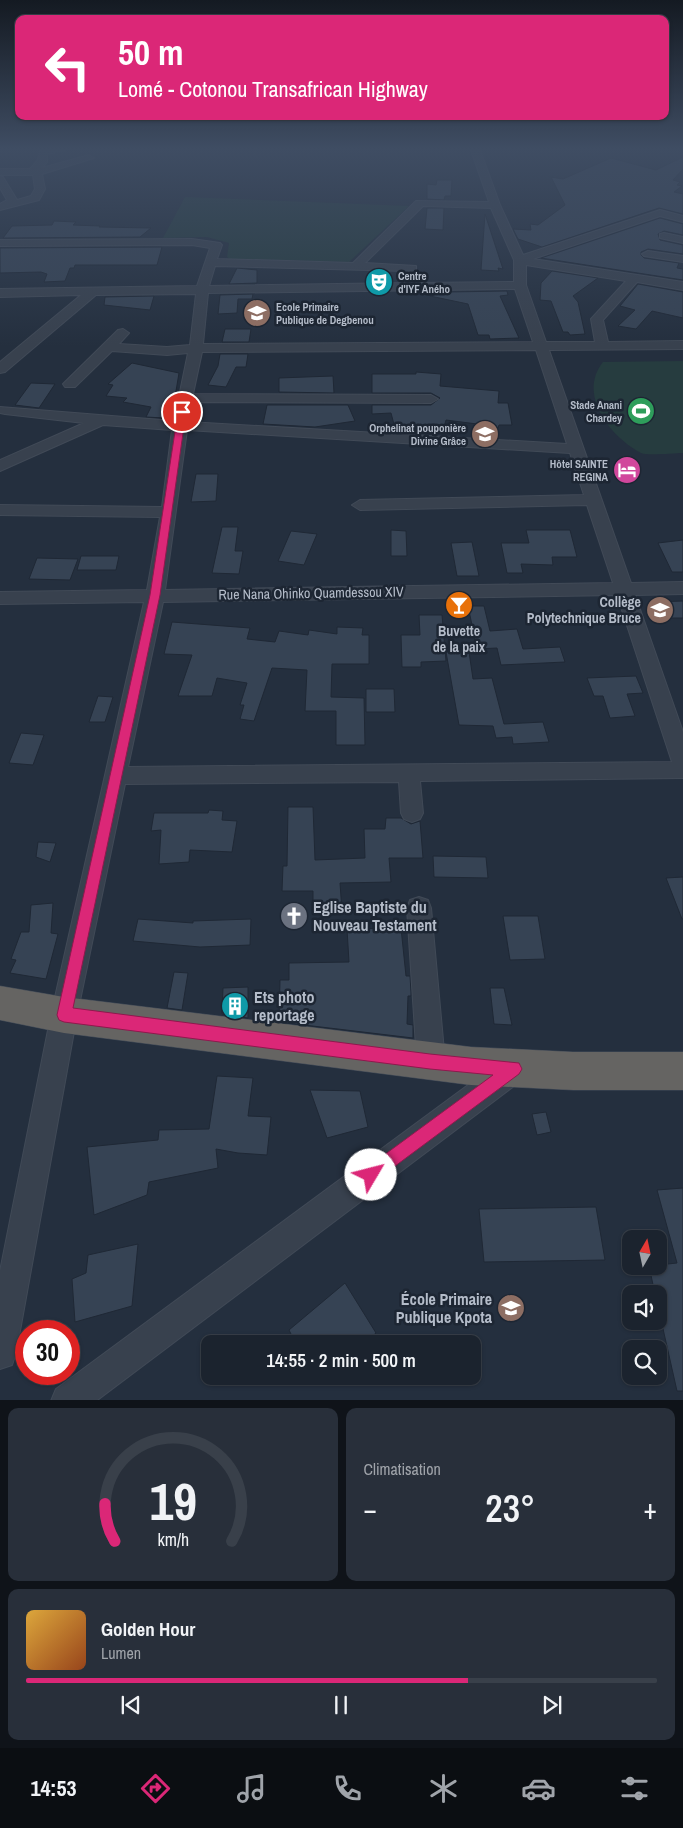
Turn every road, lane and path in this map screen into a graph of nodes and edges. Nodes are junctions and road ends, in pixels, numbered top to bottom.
1 (407, 215) edge
2 (500, 215) edge
3 (653, 215) edge
4 (669, 215) edge
5 (683, 219) edge
6 (664, 236) dead end
7 (683, 240) edge
8 (0, 243) edge
9 (648, 254) dead end
10 (683, 259) edge
11 (520, 260) junction
12 (210, 262) junction
13 (356, 266) junction
14 (635, 278) junction
15 (520, 285) junction
16 (683, 286) edge
17 (410, 287) junction
18 (202, 290) junction
19 (92, 292) junction
20 (0, 293) edge
21 (123, 333) dead end
22 (683, 345) edge
23 (542, 346) junction
24 (602, 346) junction
25 (108, 347) junction
26 (196, 348) junction
27 (0, 369) edge
28 (70, 384) dead end
29 (185, 398) junction
30 (431, 399) dead end
31 (5, 410) dead end
32 (101, 421) junction
33 (180, 425) junction
34 (576, 449) junction
35 (4, 462) edge
36 (593, 500) junction
37 (360, 505) dead end
38 (0, 510) edge
39 (169, 512) junction
40 (683, 588) edge
41 (622, 589) junction
42 (155, 595) junction
43 (0, 598) edge
44 (683, 762) edge
45 (683, 770) edge
46 (409, 773) junction
47 (115, 776) junction
48 (412, 813) dead end
49 (419, 908) dead end
50 (0, 1003) edge
51 (64, 1015) junction
52 (430, 1062) junction
53 (514, 1069) junction
54 (683, 1071) edge
55 (0, 1353) edge
56 (68, 1400) edge

1 - 13 street
2 - 11 street
3 - 11 street
4 - 5 street
6 - 7 street
8 - 12 street
9 - 10 street
11 - 14 street
11 - 15 street
12 - 13 street
12 - 18 street
13 - 17 street
14 - 16 street
14 - 24 street
15 - 17 street
15 - 23 street
17 - 18 street
18 - 19 street
18 - 26 street
19 - 20 street
19 - 27 street
21 - 25 street
22 - 24 street
23 - 24 street
23 - 26 street
23 - 34 street
25 - 26 street
25 - 28 street
26 - 29 street
29 - 30 street
29 - 33 street
31 - 32 street
32 - 33 street
32 - 35 street
33 - 34 street
33 - 39 street
34 - 36 street
36 - 37 street
36 - 41 street
38 - 39 street
39 - 42 street
40 - 41 street, Rue Nana Ohinko Quamdessou XIV
41 - 42 street, Rue Nana Ohinko Quamdessou XIV
41 - 44 street
42 - 43 street, Rue Nana Ohinko Quamdessou XIV
42 - 47 street
45 - 46 street
46 - 47 street
46 - 48 street
47 - 51 street
49 - 52 street
50 - 51 highway
51 - 52 highway
51 - 55 street
52 - 53 highway
53 - 54 highway
53 - 56 street

